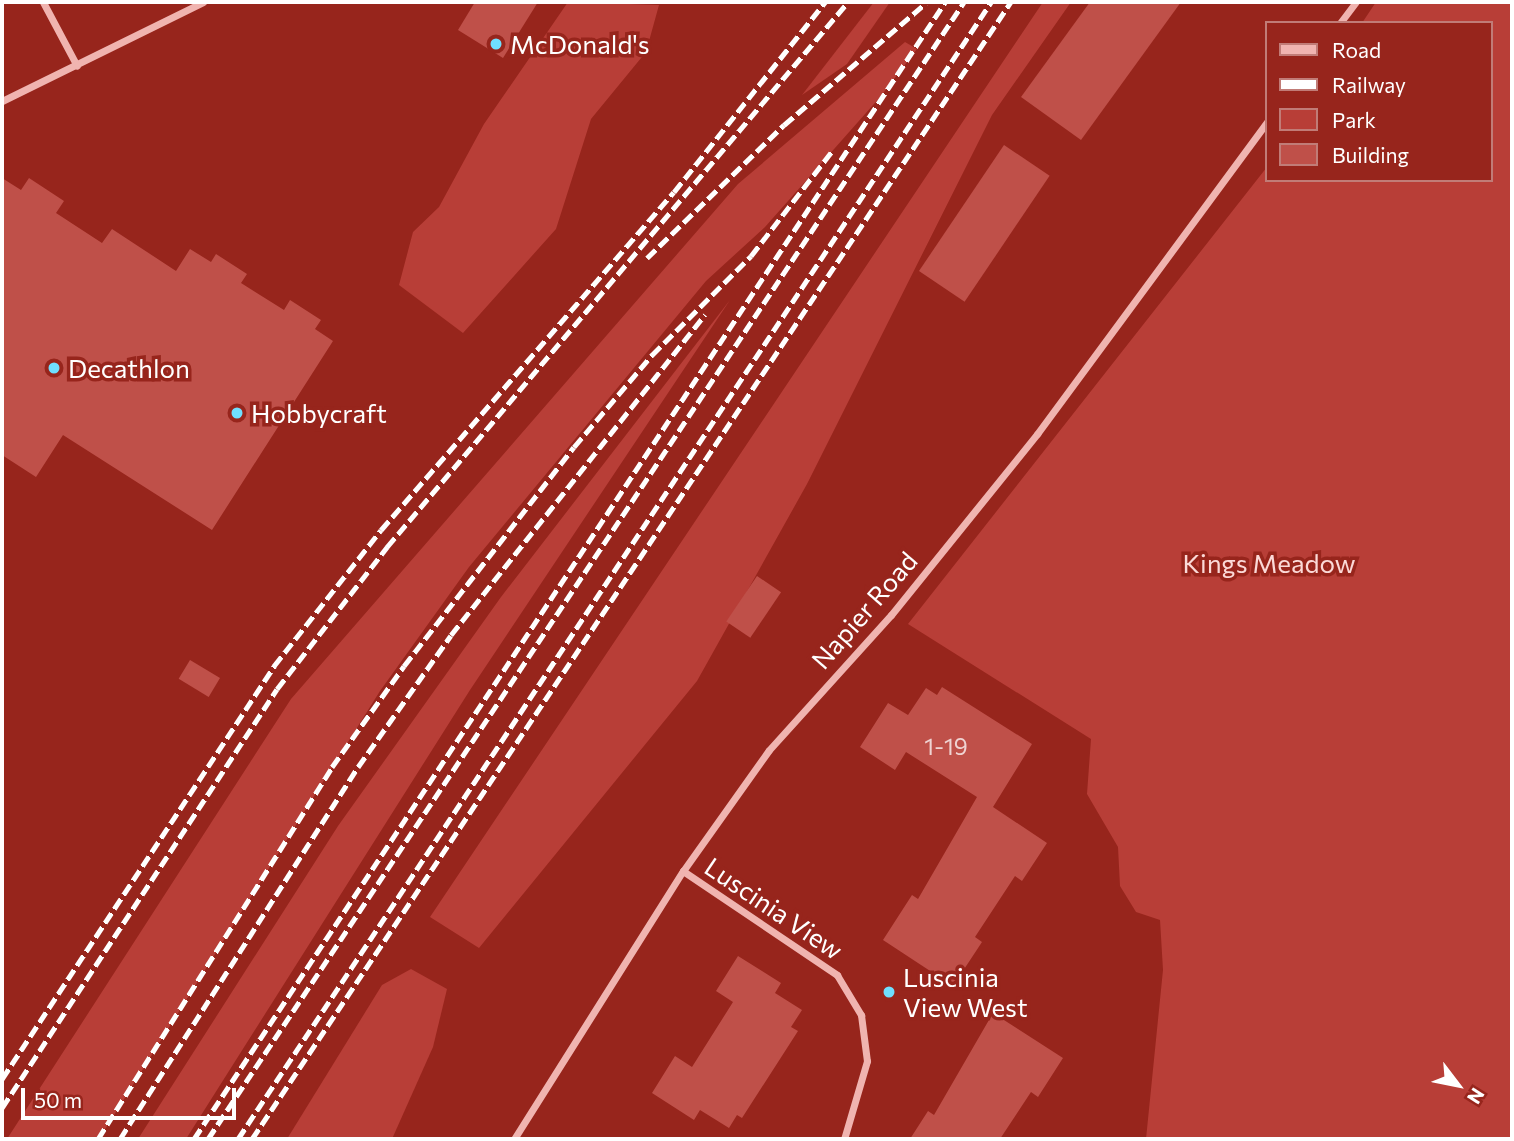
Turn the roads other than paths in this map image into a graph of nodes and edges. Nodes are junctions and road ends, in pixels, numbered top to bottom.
1 (43, 2) edge
2 (203, 2) edge
3 (1356, 2) edge
4 (1342, 21) edge
5 (77, 66) junction
6 (2, 101) edge
7 (1266, 123) edge
8 (683, 871) junction
9 (514, 1139) edge
10 (844, 1139) edge

1 - 5 street
2 - 5 street
3 - 4 street
5 - 6 street
7 - 8 street, Napier Road
8 - 9 street, Napier Road
8 - 10 street, Luscinia View

